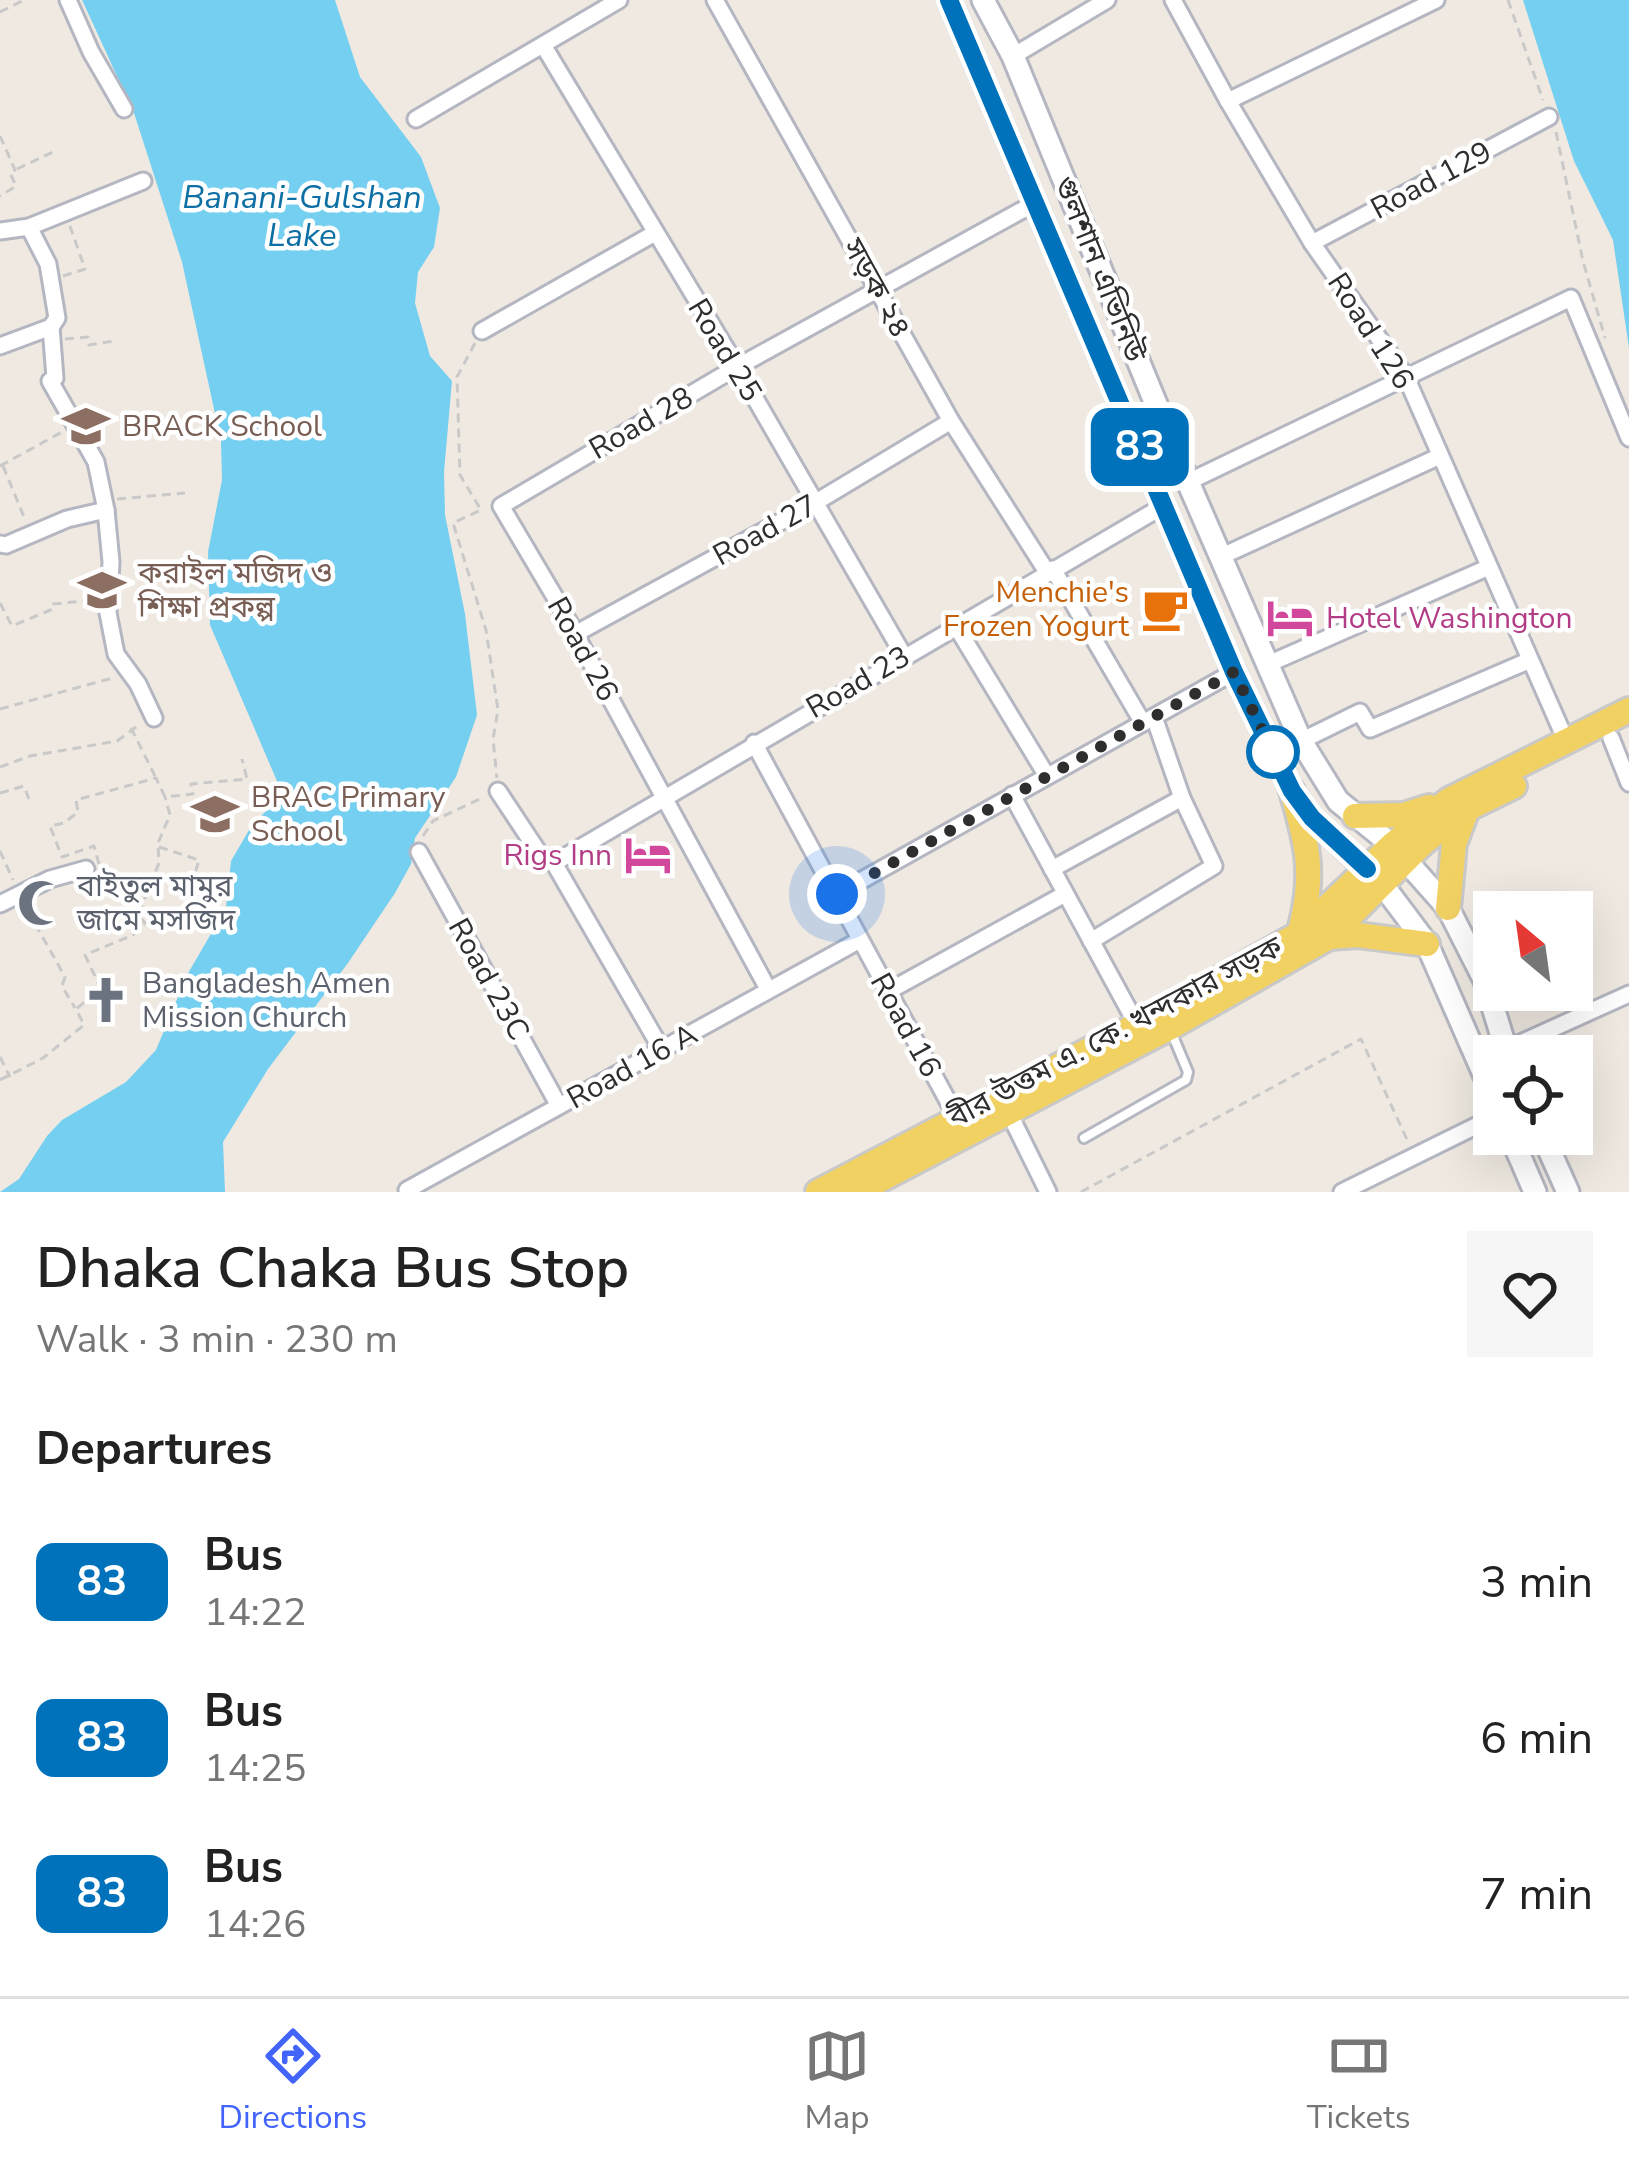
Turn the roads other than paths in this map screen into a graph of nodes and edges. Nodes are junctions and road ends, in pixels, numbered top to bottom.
1 (68, 0) edge
2 (619, 0) edge
3 (715, 0) edge
4 (949, 0) edge
5 (983, 0) edge
6 (1107, 0) edge
7 (1174, 0) edge
8 (1436, 0) edge
9 (543, 45) junction
10 (1013, 56) junction
11 (1228, 101) junction
12 (124, 109) dead end
13 (1549, 117) road end
14 (416, 119) dead end
15 (143, 181) dead end
16 (1035, 203) junction
17 (29, 226) junction
18 (0, 232) edge
19 (655, 233) junction
20 (1312, 243) junction
21 (879, 291) junction
22 (482, 331) road end
23 (51, 334) junction
24 (0, 346) edge
25 (737, 367) junction
26 (1406, 377) junction
27 (951, 421) junction
28 (1629, 438) edge
29 (1440, 456) junction
30 (1188, 482) junction
31 (813, 504) junction
32 (1165, 505) junction
33 (105, 506) junction
34 (501, 506) joint
35 (0, 544) edge
36 (1220, 557) junction
37 (1489, 567) junction
38 (1050, 570) junction
39 (956, 626) junction
40 (575, 634) junction
41 (904, 656) junction
42 (1528, 662) junction
43 (1266, 664) junction
44 (1234, 672) junction
45 (1629, 710) edge
46 (154, 718) road end
47 (1148, 720) junction
48 (1620, 734) edge
49 (1301, 741) junction
50 (754, 742) junction
51 (1567, 743) junction
52 (1047, 776) junction
53 (1629, 782) edge
54 (498, 791) road end
55 (1292, 791) junction
56 (663, 795) junction
57 (1012, 795) junction
58 (1182, 798) junction
59 (1458, 805) junction
60 (1355, 816) junction
61 (418, 852) road end
62 (1399, 852) junction
63 (554, 862) junction
64 (90, 868) road end
65 (1052, 869) junction
66 (1375, 877) junction
67 (837, 894) junction
68 (1065, 894) junction
69 (0, 904) edge
70 (1448, 908) junction
71 (1299, 934) junction
72 (1329, 937) junction
73 (860, 940) junction
74 (1091, 941) junction
75 (1427, 944) junction
76 (768, 989) junction
77 (887, 992) junction
78 (1629, 994) edge
79 (1137, 1025) junction
80 (1169, 1028) junction
81 (1500, 1035) edge
82 (1544, 1035) edge
83 (1473, 1049) edge
84 (662, 1050) junction
85 (559, 1106) junction
86 (1008, 1111) junction
87 (956, 1117) junction
88 (1473, 1127) edge
89 (1084, 1138) dead end
90 (1519, 1155) edge
91 (1551, 1155) edge
92 (433, 1185) edge
93 (406, 1191) edge
94 (818, 1192) edge
95 (857, 1192) edge
96 (1048, 1192) edge
97 (1342, 1192) edge
98 (1535, 1192) edge
99 (1568, 1192) edge

1 - 12 street
2 - 9 street
3 - 21 street, সড়ক ২৪
4 - 16 main road, গুলশান এভিনিউ
5 - 10 main road, গুলশান এভিনিউ
6 - 10 street
7 - 11 street, Road 126
8 - 11 street
9 - 14 street
9 - 19 street, Road 25
10 - 30 main road, গুলশান এভিনিউ
11 - 20 street, Road 126
13 - 20 street, Road 129
15 - 17 street
16 - 21 street, Road 28
16 - 32 main road, গুলশান এভিনিউ
17 - 18 street
17 - 23 street
19 - 22 street
19 - 25 street, Road 25
20 - 26 street, Road 126
21 - 25 street, Road 28
21 - 27 street, সড়ক ২৪
23 - 24 street
23 - 33 street
25 - 31 street, Road 25
25 - 34 street, Road 28
26 - 28 street
26 - 29 street, Road 126
26 - 30 street
27 - 31 street, Road 27
27 - 38 street, সড়ক ২৪
29 - 36 street
29 - 37 street, Road 126
30 - 36 main road, গুলশান এভিনিউ
31 - 40 street, Road 27
31 - 41 street, Road 25
32 - 38 street, Road 23
32 - 44 main road, গুলশান এভিনিউ
33 - 35 street
33 - 46 street
34 - 40 street, Road 26
36 - 43 main road, গুলশান এভিনিউ
37 - 42 street, Road 126
37 - 43 street
38 - 39 street, Road 23
38 - 47 street, সড়ক ২৪
39 - 41 street, Road 23
39 - 52 street
40 - 56 street, Road 26
41 - 50 street, Road 23
42 - 49 street
42 - 51 street, Road 126
43 - 49 main road, গুলশান এভিনিউ
44 - 47 street
44 - 55 main road, গুলশান এভিনিউ
45 - 51 main road
47 - 52 street
47 - 58 street, সড়ক ২৪
48 - 53 street
48 - 59 main road
49 - 60 main road, গুলশান এভিনিউ
50 - 56 street, Road 23
50 - 67 street, Road 16
51 - 59 main road
52 - 57 street
54 - 63 street
55 - 66 main road, গুলশান এভিনিউ
55 - 71 main road
56 - 63 street, Road 23
56 - 76 street, Road 26
57 - 65 street
57 - 67 street
58 - 65 street
58 - 74 street, সড়ক ২৪
59 - 60 main road
59 - 62 main road, বীর উত্তম এ. কে. খন্দকার সড়ক
59 - 70 main road
60 - 62 main road, গুলশান এভিনিউ
61 - 85 street, Road 23C
62 - 66 main road, বীর উত্তম এ. কে. খন্দকার সড়ক
62 - 70 main road, গুলশান এভিনিউ
63 - 84 street
64 - 69 street
65 - 68 street
66 - 71 main road, বীর উত্তম এ. কে. খন্দকার সড়ক
66 - 72 main road, বীর উত্তম এ. কে. খন্দকার সড়ক
66 - 75 main road, গুলশান এভিনিউ
67 - 73 street, Road 16
68 - 74 street
68 - 77 street
70 - 81 main road, গুলশান এভিনিউ
71 - 79 main road, বীর উত্তম এ. কে. খন্দকার সড়ক
72 - 75 main road
72 - 80 main road, বীর উত্তম এ. কে. খন্দকার সড়ক
73 - 76 street, Road 16 A
73 - 77 street, Road 16
74 - 79 street
75 - 83 main road, গুলশান এভিনিউ
76 - 84 street, Road 16 A
77 - 87 street, Road 16
78 - 82 street
79 - 87 main road, বীর উত্তম এ. কে. খন্দকার সড়ক
80 - 86 main road, বীর উত্তম এ. কে. খন্দকার সড়ক
80 - 89 lane
84 - 85 street, Road 16 A
85 - 92 street, Road 16 A
86 - 95 main road, বীর উত্তম এ. কে. খন্দকার সড়ক
86 - 96 street
87 - 94 main road, বীর উত্তম এ. কে. খন্দকার সড়ক
88 - 97 street
90 - 98 main road
91 - 99 main road
92 - 93 street, Road 16 A

